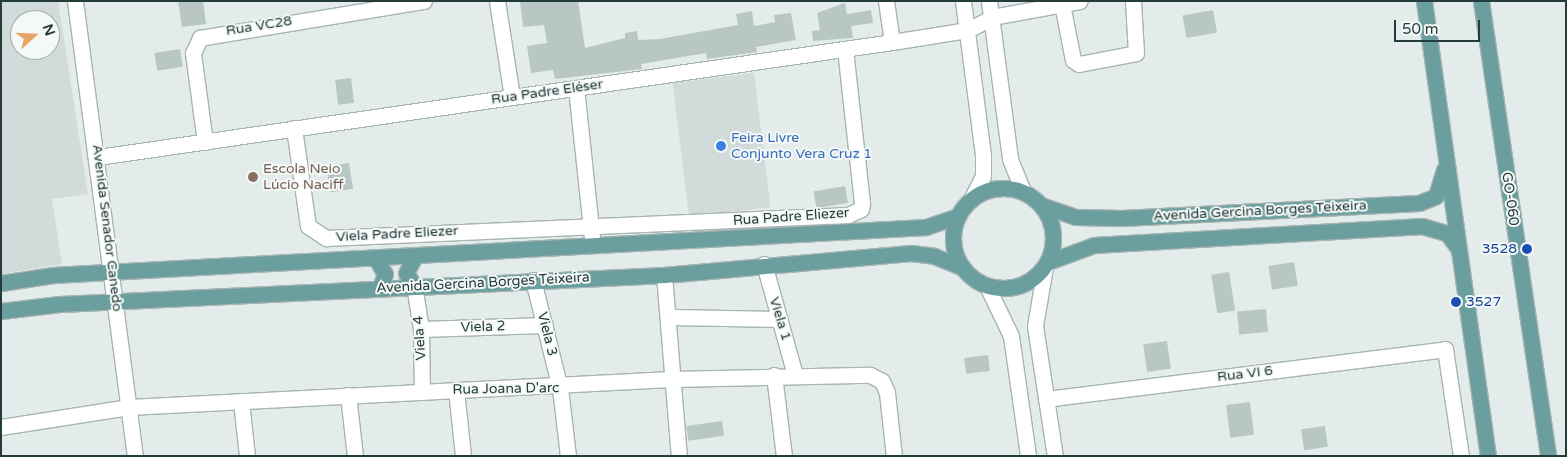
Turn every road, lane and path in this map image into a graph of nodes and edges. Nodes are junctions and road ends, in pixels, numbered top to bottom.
1 (75, 1) edge
2 (424, 1) edge
3 (497, 1) edge
4 (886, 1) edge
5 (963, 1) edge
6 (989, 1) edge
7 (1080, 1) edge
8 (1133, 1) edge
9 (1424, 1) edge
10 (1481, 1) edge
11 (1062, 4) junction
12 (992, 17) junction
13 (968, 30) junction
14 (892, 42) junction
15 (844, 49) junction
16 (576, 88) junction
17 (512, 97) junction
18 (294, 128) junction
19 (205, 142) junction
20 (1445, 154) junction
21 (98, 157) junction
22 (1024, 192) junction
23 (972, 198) junction
24 (1041, 205) junction
25 (958, 216) junction
26 (589, 228) junction
27 (594, 247) junction
28 (1459, 249) junction
29 (414, 258) junction
30 (376, 259) junction
31 (764, 264) junction
32 (1046, 264) junction
33 (963, 268) junction
34 (114, 272) junction
35 (664, 275) junction
36 (533, 280) junction
37 (1, 282) edge
38 (414, 286) junction
39 (987, 286) junction
40 (380, 288) junction
41 (117, 301) junction
42 (1, 311) edge
43 (671, 317) junction
44 (780, 319) junction
45 (545, 324) junction
46 (421, 329) junction
47 (795, 375) junction
48 (774, 376) junction
49 (671, 380) junction
50 (560, 388) junction
51 (456, 390) junction
52 (422, 392) junction
53 (348, 395) junction
54 (1046, 399) junction
55 (241, 401) junction
56 (129, 407) junction
57 (1, 426) edge
58 (135, 456) edge
59 (247, 456) edge
60 (354, 456) edge
61 (463, 456) edge
62 (568, 456) edge
63 (679, 456) edge
64 (784, 456) edge
65 (894, 456) edge
66 (1028, 456) edge
67 (1055, 456) edge
68 (1461, 456) edge
69 (1488, 456) edge
70 (1548, 456) edge

1 - 21 street, Avenida Senador Canedo
2 - 19 street, Rua VC28
3 - 17 street
4 - 14 street
5 - 13 street
6 - 12 street
7 - 11 street, Rua Padre Eléser
8 - 11 street
9 - 20 main road
10 - 70 main road, GO-060 / GO-060
11 - 12 street, Rua Padre Eléser
12 - 13 street, Rua Padre Eléser
12 - 22 street
13 - 14 street, Rua Padre Eléser
13 - 23 street
14 - 15 street, Rua Padre Eléser
15 - 16 street, Rua Padre Eléser
15 - 26 street, Rua Padre Eliezer
16 - 17 street, Rua Padre Eléser
16 - 26 street
17 - 18 street, Rua Padre Eléser
18 - 19 street, Rua Padre Eléser
18 - 26 street, Viela Padre Eliezer
19 - 21 street, Rua Padre Eléser
20 - 24 main road, Avenida Gercina Borges Teixeira
20 - 28 main road
21 - 34 street, Avenida Senador Canedo
22 - 23 main road
22 - 24 main road
23 - 25 main road
24 - 32 main road
25 - 27 main road, Avenida Gercina Borges Teixeira
25 - 33 main road
26 - 27 street
27 - 29 main road, Avenida Gercina Borges Teixeira
28 - 32 main road, Avenida Gercina Borges Teixeira
28 - 69 main road
29 - 30 main road, Avenida Gercina Borges Teixeira
29 - 38 main road
30 - 34 main road, Avenida Gercina Borges Teixeira
30 - 40 main road
31 - 33 main road, Avenida Gercina Borges Teixeira
31 - 35 main road, Avenida Gercina Borges Teixeira
31 - 44 street, Viela 1
32 - 39 main road
32 - 54 street
33 - 39 main road
34 - 37 main road, Avenida Gercina Borges Teixeira
34 - 41 street, Avenida Senador Canedo
35 - 36 main road, Avenida Gercina Borges Teixeira
35 - 43 street
36 - 38 main road, Avenida Gercina Borges Teixeira
36 - 45 street, Viela 3
38 - 40 main road, Avenida Gercina Borges Teixeira
38 - 46 street, Viela 4
39 - 66 street
40 - 41 main road, Avenida Gercina Borges Teixeira
41 - 42 main road, Avenida Gercina Borges Teixeira
41 - 56 street, Avenida Senador Canedo
43 - 44 street
43 - 49 street
44 - 47 street, Viela 1
45 - 46 street, Viela 2
45 - 50 street, Viela 3
46 - 52 street, Viela 4
47 - 48 street, Rua Joana D'arc
47 - 65 street, Rua Joana D'arc
48 - 49 street, Rua Joana D'arc
48 - 64 street
49 - 50 street, Rua Joana D'arc
49 - 63 street
50 - 51 street, Rua Joana D'arc
50 - 62 street, Viela 3
51 - 52 street, Rua Joana D'arc
51 - 61 street
52 - 53 street, Rua Joana D'arc
53 - 55 street, Rua Joana D'arc
53 - 60 street
54 - 67 street
54 - 68 street, Rua VI 6
55 - 56 street, Rua Joana D'arc
55 - 59 street
56 - 57 street, Rua Joana D'arc
56 - 58 street, Avenida Senador Canedo

